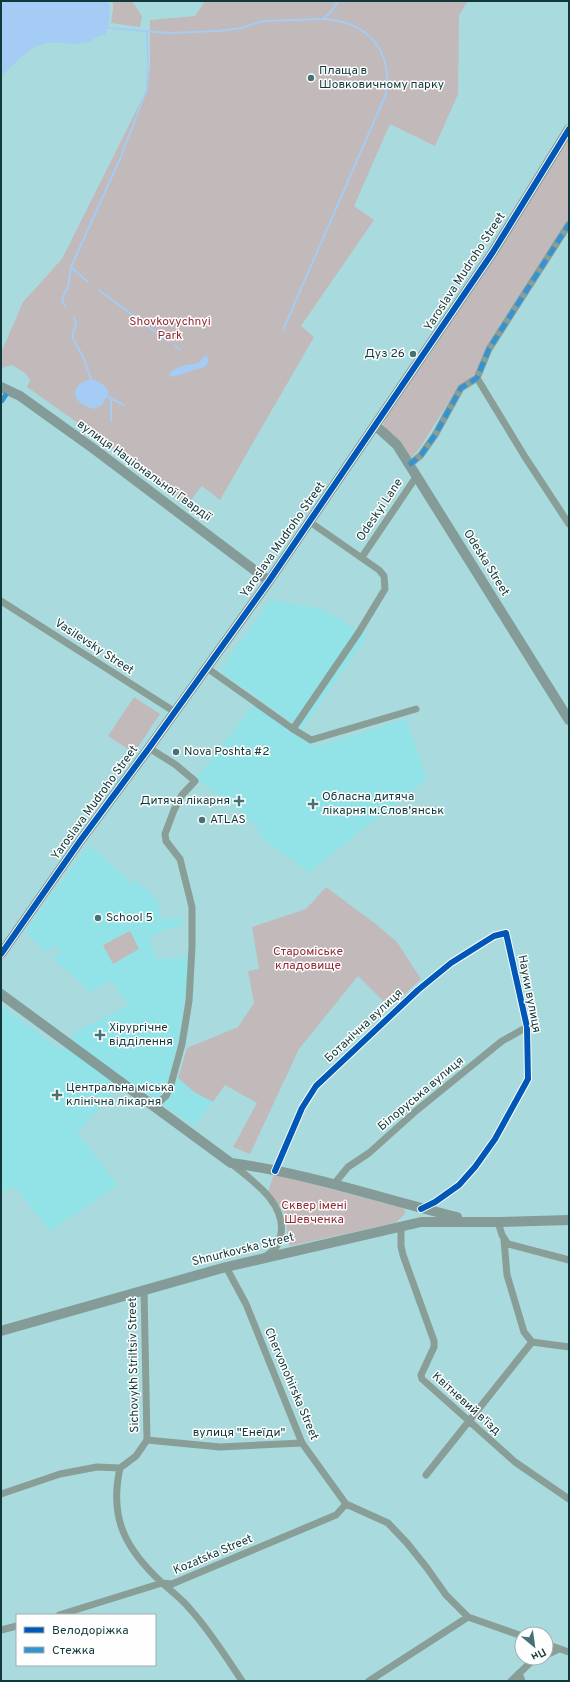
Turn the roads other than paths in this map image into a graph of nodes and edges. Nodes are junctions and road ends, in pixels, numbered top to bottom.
1 (569, 129) edge
2 (569, 224) edge
3 (477, 378) junction
4 (1, 387) edge
5 (375, 425) junction
6 (409, 465) junction
7 (416, 477) junction
8 (310, 522) junction
9 (569, 524) edge
10 (362, 557) junction
11 (270, 581) junction
12 (1, 601) edge
13 (207, 668) junction
14 (416, 709) dead end
15 (175, 712) junction
16 (569, 720) edge
17 (293, 729) junction
18 (149, 748) junction
19 (506, 933) joint
20 (1, 954) edge
21 (1, 994) edge
22 (527, 1027) junction
23 (154, 1108) junction
24 (231, 1163) junction
25 (275, 1171) junction
26 (334, 1184) junction
27 (421, 1209) junction
28 (569, 1220) edge
29 (472, 1221) junction
30 (498, 1222) junction
31 (398, 1227) junction
32 (504, 1240) junction
33 (266, 1256) junction
34 (569, 1260) edge
35 (226, 1267) junction
36 (144, 1289) junction
37 (1, 1331) edge
38 (532, 1342) junction
39 (569, 1347) edge
40 (469, 1421) junction
41 (147, 1440) junction
42 (302, 1443) junction
43 (120, 1468) junction
44 (426, 1475) dead end
45 (1, 1494) edge
46 (569, 1499) edge
47 (346, 1504) junction
48 (162, 1583) junction
49 (62, 1614) edge
50 (468, 1617) junction
51 (16, 1626) edge
52 (1, 1630) edge
53 (514, 1633) edge
54 (554, 1647) edge
55 (559, 1649) junction
56 (554, 1651) edge
57 (569, 1652) edge
58 (527, 1666) edge
59 (519, 1673) junction
60 (242, 1681) edge
61 (369, 1681) edge
62 (511, 1681) edge
63 (522, 1681) edge

1 - 5 street, Yaroslava Mudroho Street
2 - 3 street
3 - 6 street
3 - 9 street
4 - 11 street, вулиця Національної Гвардії
5 - 6 street, Odeska Street
5 - 8 street, Yaroslava Mudroho Street
6 - 7 street, Odeska Street
7 - 10 street, Odeskyi Lane
7 - 16 street, Odeska Street
8 - 10 street
8 - 11 street, Yaroslava Mudroho Street
10 - 17 street
11 - 13 street, Yaroslava Mudroho Street
12 - 15 street, Vasilevsky Street
13 - 15 street, Yaroslava Mudroho Street
13 - 17 street
14 - 17 street
15 - 18 street, Yaroslava Mudroho Street
18 - 20 street, Yaroslava Mudroho Street
18 - 23 street
19 - 22 street, Науки вулиця
19 - 25 street, Ботанічна вулиця
21 - 23 street
22 - 26 street, Білоруська вулиця
22 - 27 street, Науки вулиця
23 - 24 street
24 - 25 street
24 - 33 street
25 - 26 street
26 - 27 street
27 - 29 street
28 - 30 street, Shnurkovska Street
29 - 30 street, Shnurkovska Street
29 - 31 street, Shnurkovska Street
30 - 32 street
31 - 33 street, Shnurkovska Street
31 - 40 street, Квітневий в'їзд
32 - 34 street
32 - 38 street
33 - 35 street, Shnurkovska Street
35 - 36 street, Shnurkovska Street
35 - 42 street, Chervonohirska Street
36 - 37 street, Shnurkovska Street
36 - 41 street, Sichovykh Striltsiv Street
38 - 39 street
38 - 40 street
40 - 44 street
40 - 46 street, Квітневий в'їзд
41 - 42 street, вулиця "Енеїди"
41 - 43 street
42 - 47 street, Chervonohirska Street
43 - 45 street
43 - 48 street
47 - 48 street, Kozatska Street
47 - 50 street, Chervonohirska Street
48 - 49 street, Kozatska Street
48 - 60 street
50 - 53 street
50 - 61 street
51 - 52 street
54 - 55 street
55 - 56 street
55 - 57 street
58 - 59 street
59 - 62 street
59 - 63 street

